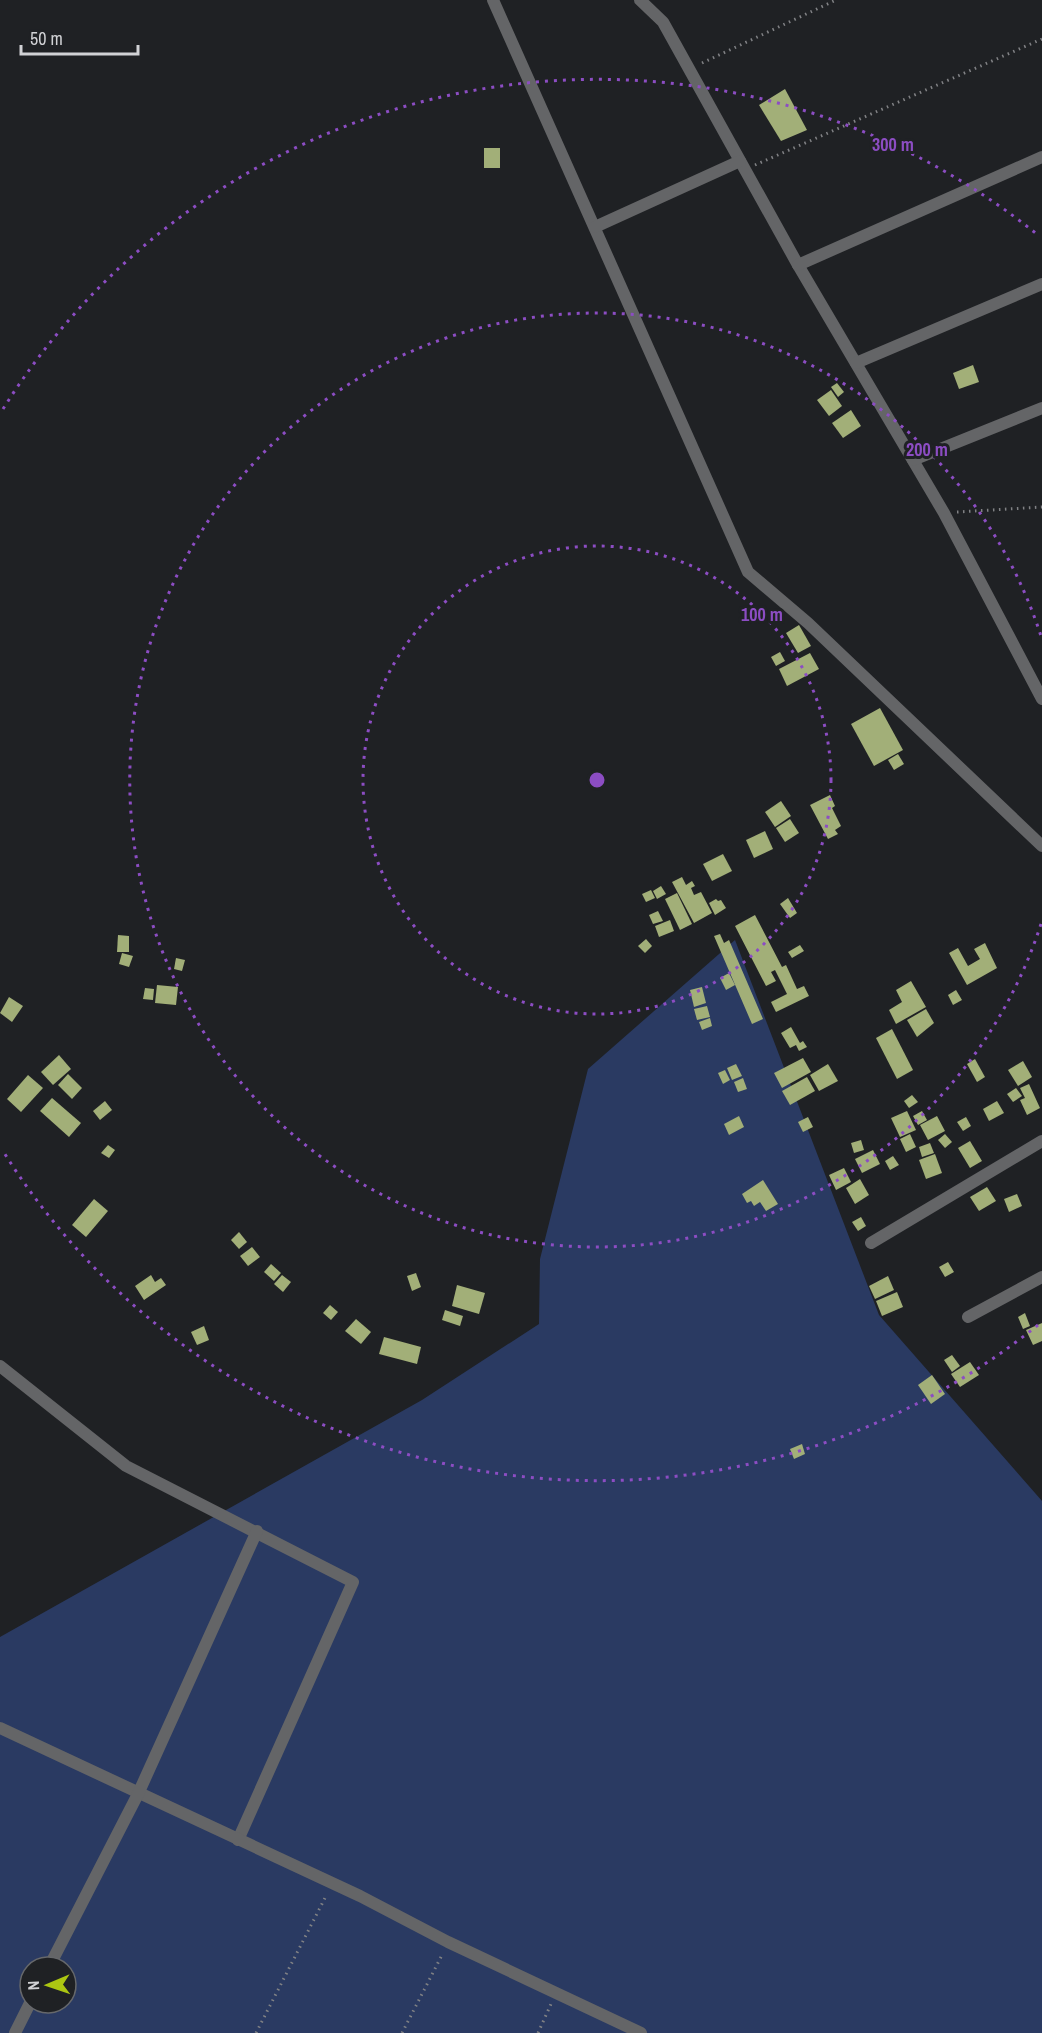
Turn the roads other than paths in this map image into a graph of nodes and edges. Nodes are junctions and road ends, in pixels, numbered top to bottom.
1 (493, 0) edge
2 (643, 1) edge
3 (1042, 158) edge
4 (743, 165) junction
5 (595, 228) junction
6 (798, 265) junction
7 (1042, 284) edge
8 (856, 363) junction
9 (1042, 408) edge
10 (913, 460) junction
11 (1038, 686) edge
12 (1042, 699) edge
13 (1042, 846) edge
14 (1042, 1141) edge
15 (871, 1243) dead end
16 (1042, 1277) edge
17 (968, 1317) dead end
18 (0, 1366) edge
19 (257, 1531) junction
20 (0, 1728) edge
21 (138, 1794) junction
22 (238, 1839) junction
23 (55, 1955) edge
24 (24, 2015) edge
25 (15, 2033) edge
26 (641, 2033) edge

1 - 5 street
2 - 4 street
3 - 6 street
4 - 5 street
4 - 6 street
5 - 13 street
6 - 8 street
7 - 8 street
8 - 10 street
9 - 10 street
10 - 11 street
11 - 12 street
14 - 15 street
16 - 17 street
18 - 19 street
19 - 21 street
19 - 22 street
20 - 21 street
21 - 22 street
21 - 23 street
22 - 26 street
24 - 25 street

